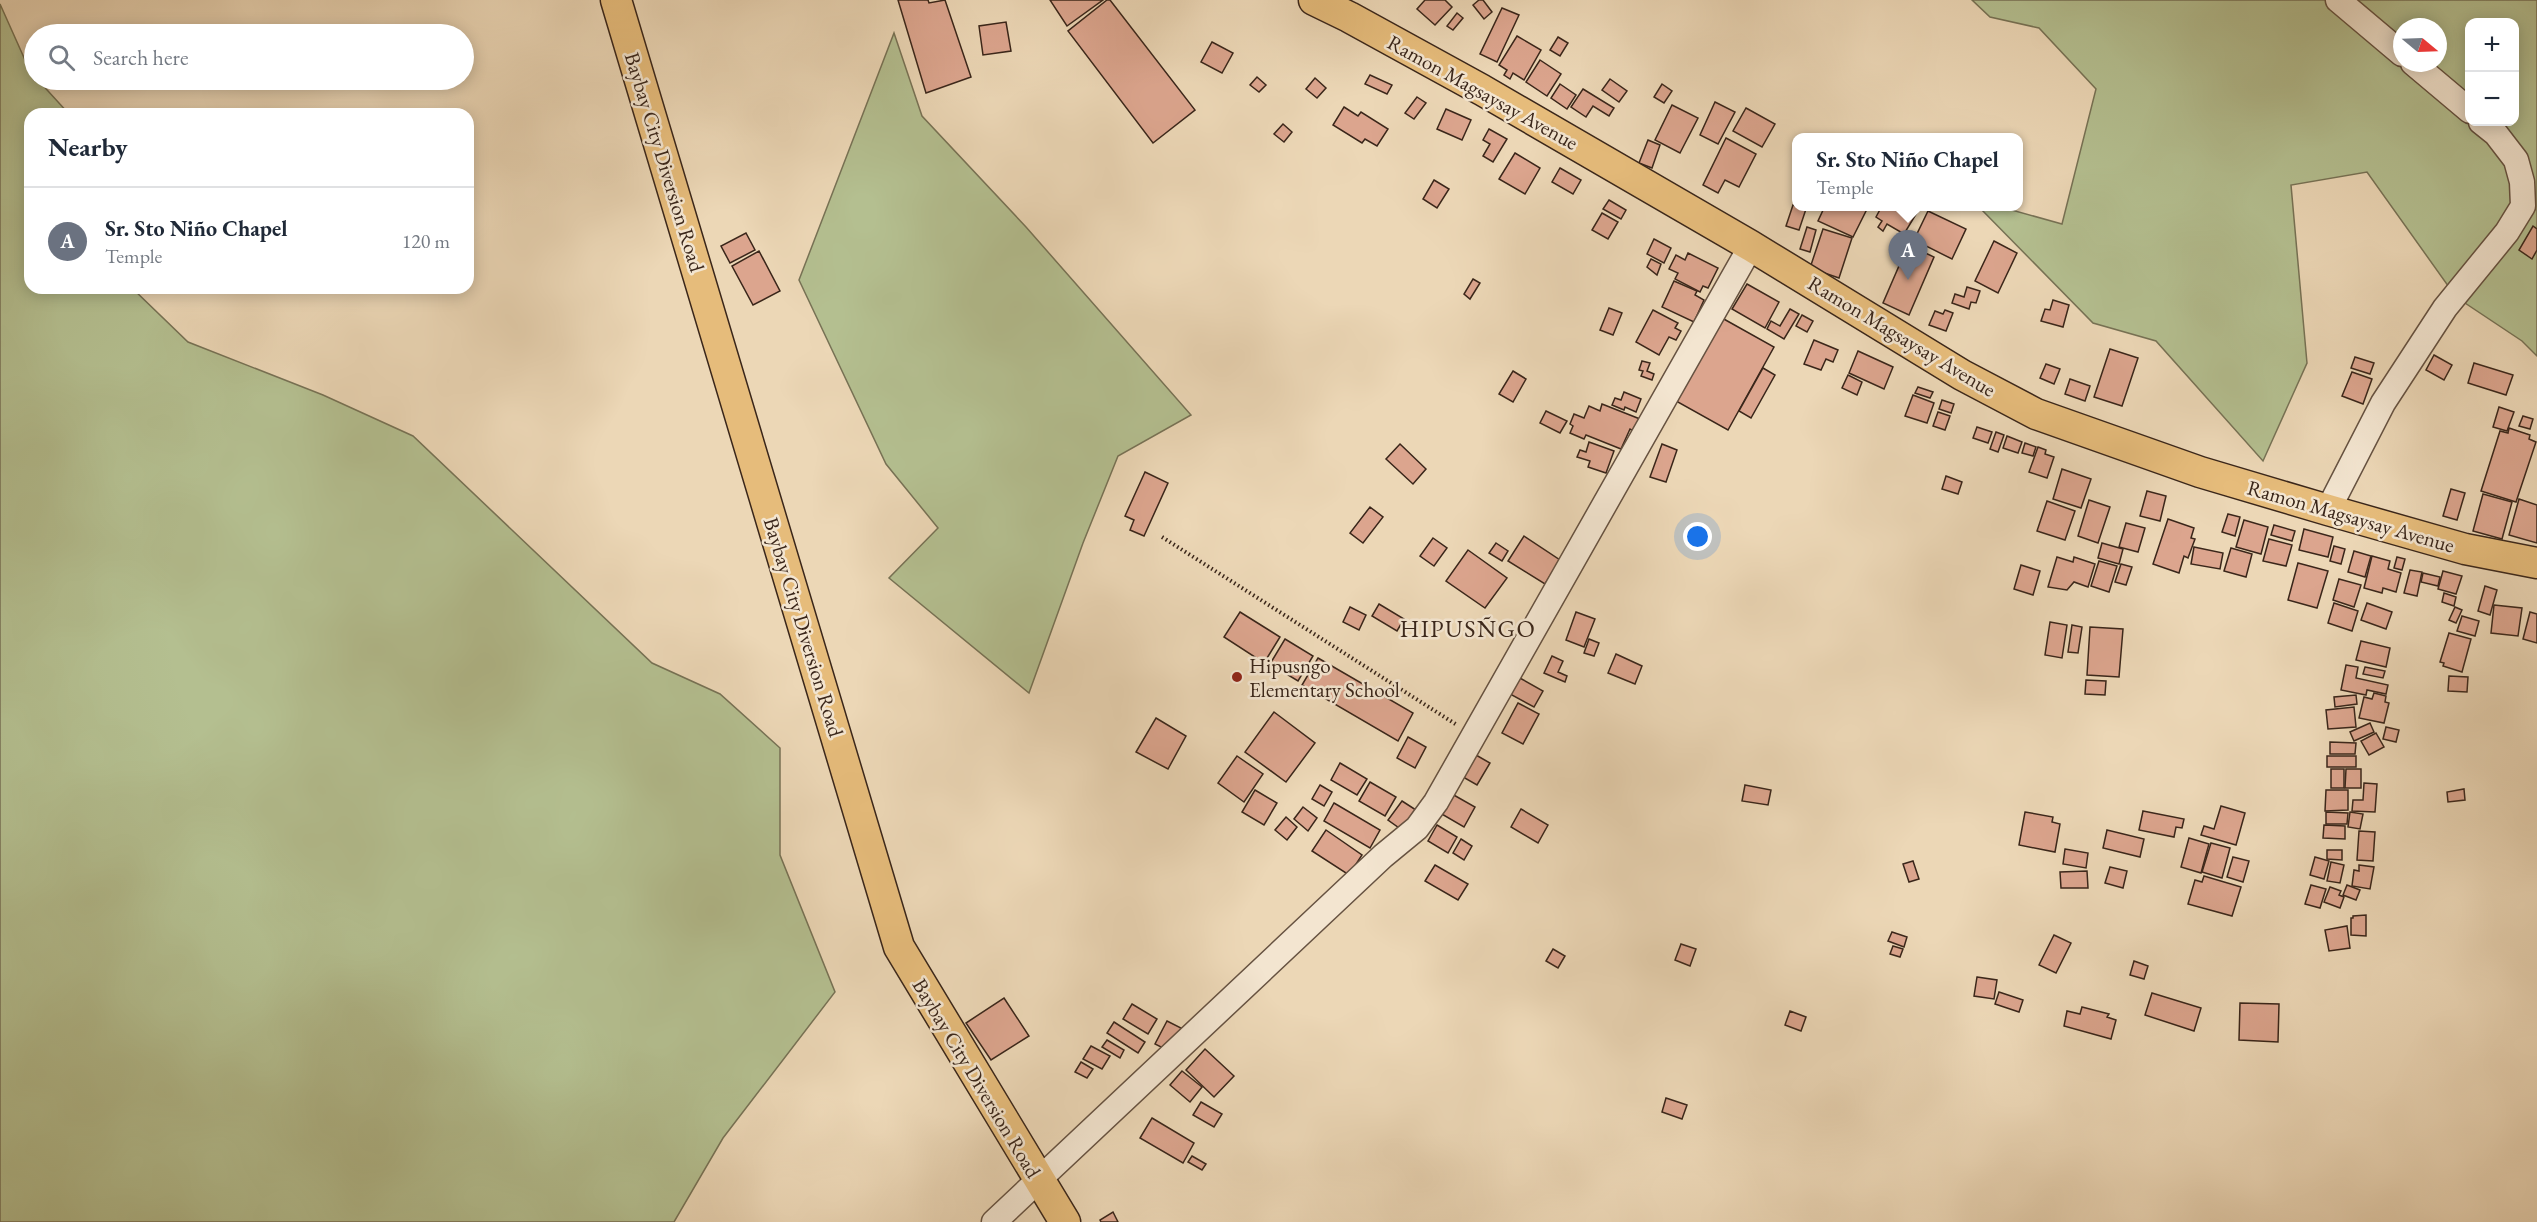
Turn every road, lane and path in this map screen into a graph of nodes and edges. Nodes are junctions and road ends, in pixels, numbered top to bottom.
1 (616, 0) edge
2 (1314, 0) edge
3 (2338, 0) edge
4 (2393, 46) edge
5 (2424, 72) edge
6 (2465, 108) edge
7 (2486, 126) edge
8 (1751, 246) junction
9 (2328, 510) junction
10 (1162, 537) dead end
11 (2537, 563) edge
12 (1473, 735) junction
13 (1038, 1179) junction
14 (994, 1222) edge
15 (1065, 1222) edge

1 - 13 main road, Baybay City Diversion Road
2 - 8 main road, Ramon Magsaysay Avenue
3 - 4 street
5 - 6 street
7 - 9 street
8 - 9 main road, Ramon Magsaysay Avenue
8 - 12 street
9 - 11 main road, Ramon Magsaysay Avenue
10 - 12 path
12 - 13 street
13 - 14 street
13 - 15 main road, Baybay City Diversion Road

